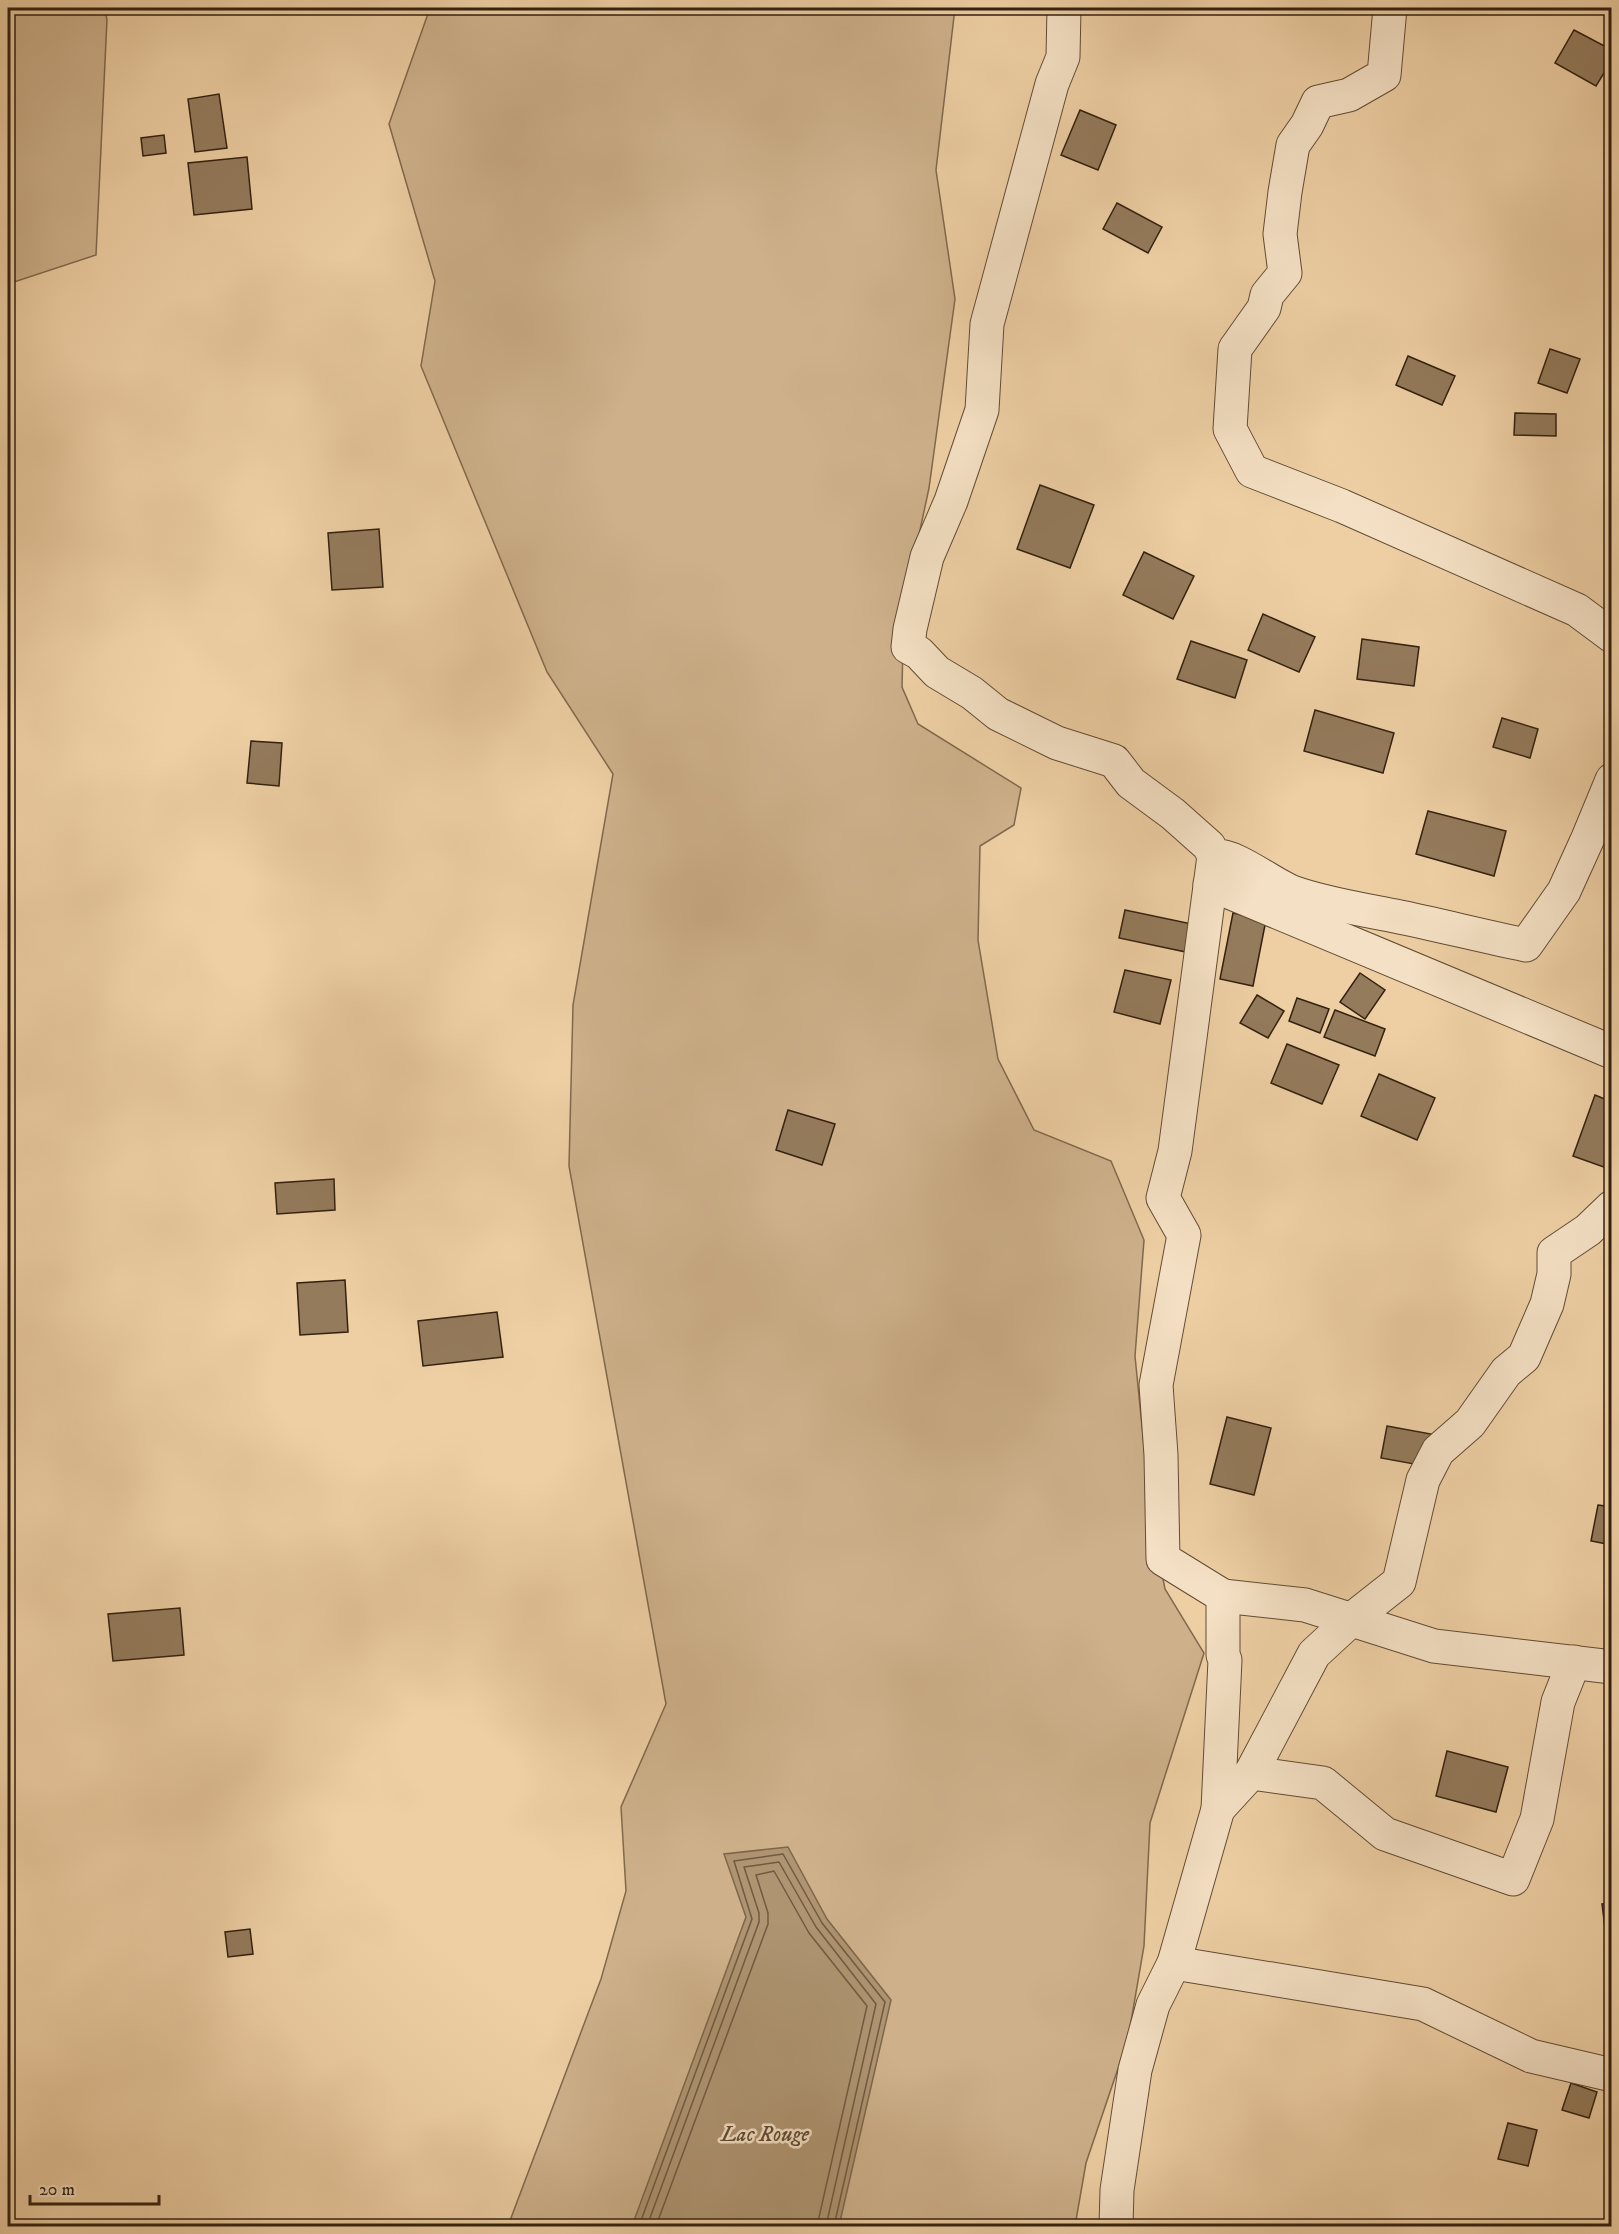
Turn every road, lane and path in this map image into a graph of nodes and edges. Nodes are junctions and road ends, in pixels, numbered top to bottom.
1 (1064, 8) edge
2 (1390, 8) edge
3 (1611, 636) edge
4 (1611, 780) edge
5 (1212, 870) junction
6 (1611, 1052) edge
7 (1611, 1207) edge
8 (1223, 1596) junction
9 (1352, 1619) junction
10 (1574, 1662) junction
11 (1611, 1667) edge
12 (1251, 1773) junction
13 (1218, 1809) junction
14 (1174, 1963) junction
15 (1611, 2074) edge
16 (1116, 2226) edge

1 - 5 street
2 - 3 street
4 - 5 street
5 - 6 street
5 - 8 street
7 - 9 street
8 - 9 street
8 - 13 street
9 - 10 street
9 - 12 street
10 - 11 street
10 - 12 street
12 - 13 street
13 - 14 street
14 - 15 street
14 - 16 street

